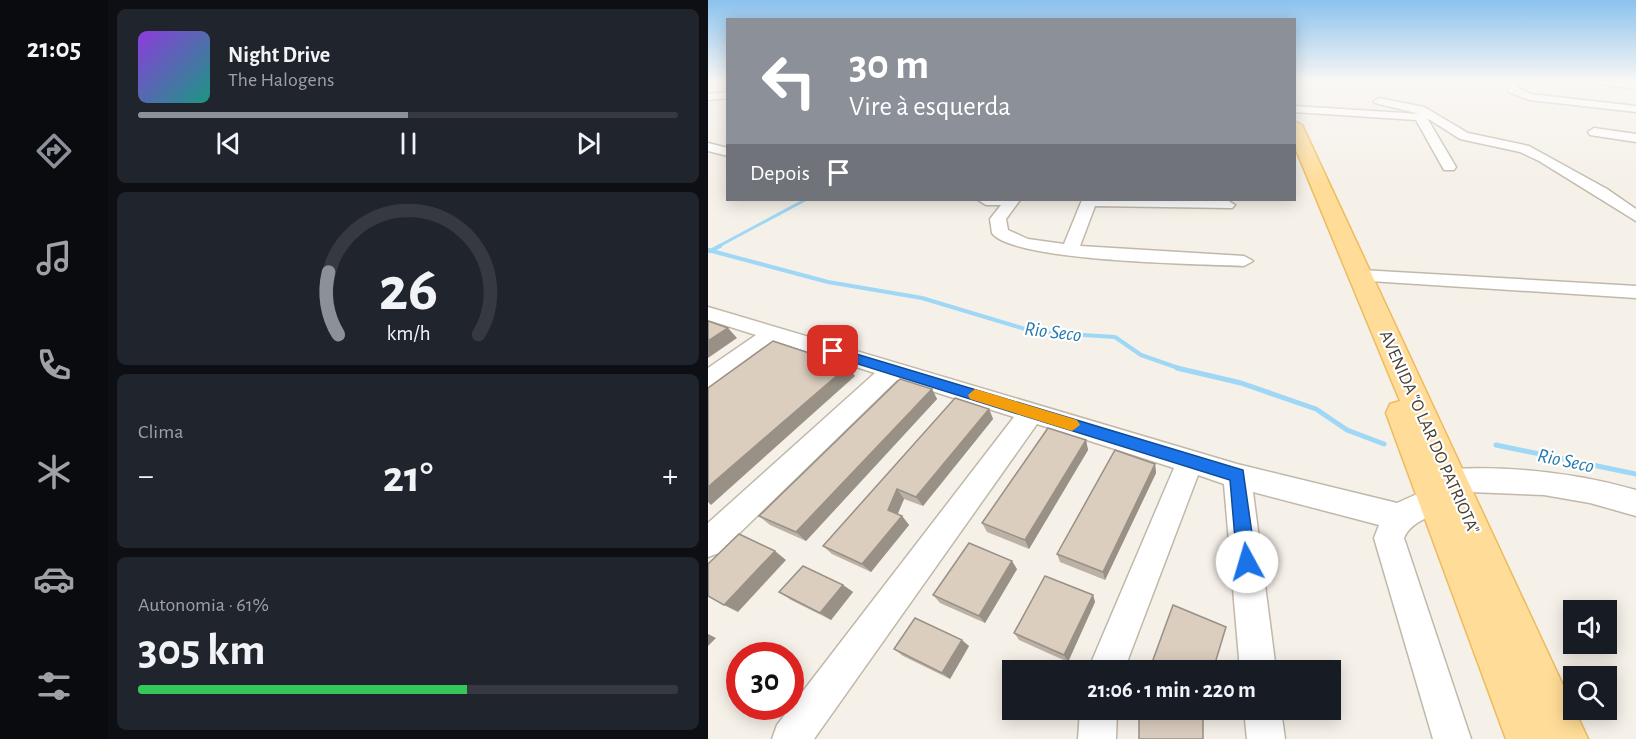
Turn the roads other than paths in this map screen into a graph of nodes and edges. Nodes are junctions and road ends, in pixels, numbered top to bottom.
1 (1304, 115) edge
2 (1412, 115) edge
3 (1428, 115) edge
4 (1423, 121) junction
5 (1296, 130) edge
6 (1593, 132) dead end
7 (1636, 138) edge
8 (708, 147) edge
9 (1296, 148) edge
10 (726, 152) edge
11 (1449, 167) dead end
12 (1012, 201) edge
13 (1089, 201) edge
14 (1117, 201) edge
15 (1227, 205) dead end
16 (1636, 216) edge
17 (1070, 250) junction
18 (1244, 261) dead end
19 (1361, 276) junction
20 (1636, 292) edge
21 (708, 313) edge
22 (774, 333) junction
23 (893, 370) junction
24 (708, 380) edge
25 (1032, 412) junction
26 (1417, 428) junction
27 (1190, 461) junction
28 (1237, 476) junction
29 (1430, 485) junction
30 (1636, 503) edge
31 (708, 543) edge
32 (1110, 660) edge
33 (1257, 660) edge
34 (1099, 720) edge
35 (1264, 720) edge
36 (791, 739) edge
37 (1097, 739) edge
38 (1266, 739) edge
39 (1452, 739) edge
40 (1530, 739) edge
41 (1564, 739) edge

1 - 4 street
2 - 4 street
3 - 16 street
4 - 11 street
5 - 19 main road, AVENIDA "O LAR DO PATRIOTA"
6 - 7 street
8 - 10 street
9 - 26 main road, AVENIDA "O LAR DO PATRIOTA"
12 - 17 street
13 - 17 street
14 - 15 street
17 - 18 street
19 - 20 street
19 - 26 main road, AVENIDA "O LAR DO PATRIOTA"
21 - 22 street
22 - 23 street
22 - 24 street
23 - 25 street
23 - 31 street
25 - 27 street
25 - 36 street
26 - 29 main road, AVENIDA "O LAR DO PATRIOTA"
27 - 28 street
27 - 32 street
28 - 29 street
28 - 33 street
29 - 30 street
29 - 39 street
29 - 40 main road, AVENIDA "O LAR DO PATRIOTA"
29 - 41 main road, AVENIDA "O LAR DO PATRIOTA"
34 - 37 street
35 - 38 street

